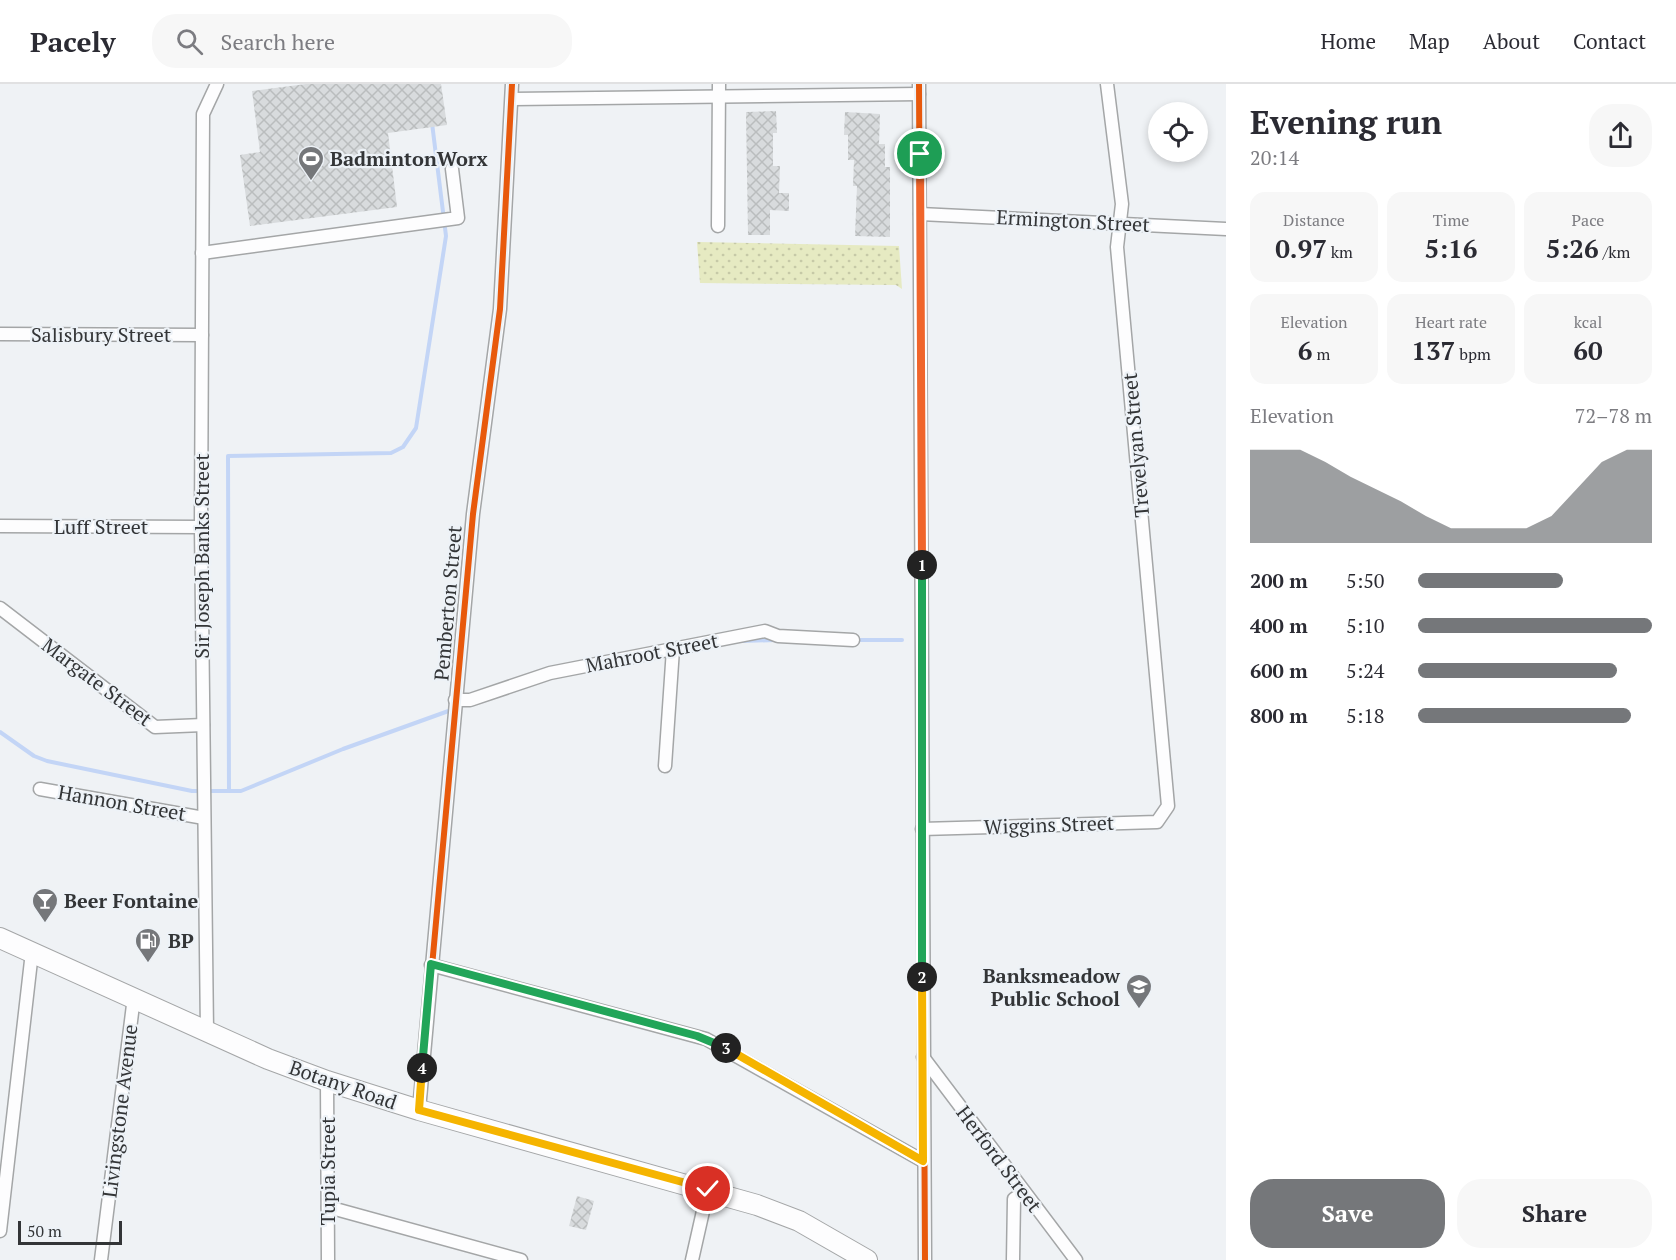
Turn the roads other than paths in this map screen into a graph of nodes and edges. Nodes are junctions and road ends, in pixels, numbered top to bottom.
1 (217, 84) edge
2 (513, 84) edge
3 (1107, 84) edge
4 (919, 89) edge
5 (720, 90) edge
6 (513, 99) junction
7 (452, 169) dead end
8 (920, 214) junction
9 (1120, 222) junction
10 (718, 226) dead end
11 (1226, 230) edge
12 (202, 253) junction
13 (0, 334) edge
14 (202, 335) junction
15 (0, 526) edge
16 (201, 527) junction
17 (0, 608) edge
18 (853, 640) dead end
19 (673, 649) junction
20 (455, 700) junction
21 (203, 725) junction
22 (665, 766) dead end
23 (40, 789) dead end
24 (1168, 806) joint
25 (204, 818) junction
26 (922, 829) junction
27 (0, 938) edge
28 (32, 951) junction
29 (431, 964) junction
30 (134, 997) junction
31 (207, 1032) junction
32 (922, 1057) junction
33 (327, 1082) junction
34 (419, 1110) junction
35 (923, 1161) junction
36 (708, 1189) junction
37 (1024, 1192) junction
38 (328, 1208) junction
39 (1, 1225) edge
40 (101, 1260) edge
41 (328, 1260) edge
42 (521, 1260) edge
43 (692, 1260) edge
44 (867, 1260) edge
45 (925, 1260) edge
46 (1013, 1260) edge
47 (1076, 1260) edge

1 - 12 street, Sir Joseph Banks Street
2 - 6 street, Pemberton Street
3 - 9 street, Trevelyan Street
4 - 5 street
4 - 8 street
5 - 6 street
5 - 10 street
6 - 20 street, Pemberton Street
7 - 12 street
8 - 9 street, Ermington Street
8 - 26 street
9 - 11 street, Ermington Street
9 - 24 street, Trevelyan Street
12 - 14 street, Sir Joseph Banks Street
13 - 14 street, Salisbury Street
14 - 16 street, Sir Joseph Banks Street
15 - 16 street, Luff Street
16 - 21 street, Sir Joseph Banks Street
17 - 21 street, Margate Street
18 - 19 street, Mahroot Street
19 - 20 street, Mahroot Street
19 - 22 street
20 - 29 street, Pemberton Street
21 - 25 street, Sir Joseph Banks Street
23 - 25 street, Hannon Street
24 - 26 street, Wiggins Street
25 - 31 street, Sir Joseph Banks Street
26 - 32 street
27 - 28 main road, Botany Road
28 - 30 main road, Botany Road
28 - 39 street
29 - 34 street, Pemberton Street
29 - 35 street
30 - 31 main road, Botany Road
30 - 40 street, Livingstone Avenue
31 - 33 main road, Botany Road
32 - 35 street
32 - 37 street, Herford Street
33 - 34 main road, Botany Road
33 - 38 street, Tupia Street
34 - 36 main road, Botany Road
35 - 45 street
36 - 43 street
36 - 44 main road, Botany Road
37 - 46 street
37 - 47 street, Herford Street
38 - 41 street, Tupia Street
38 - 42 street

